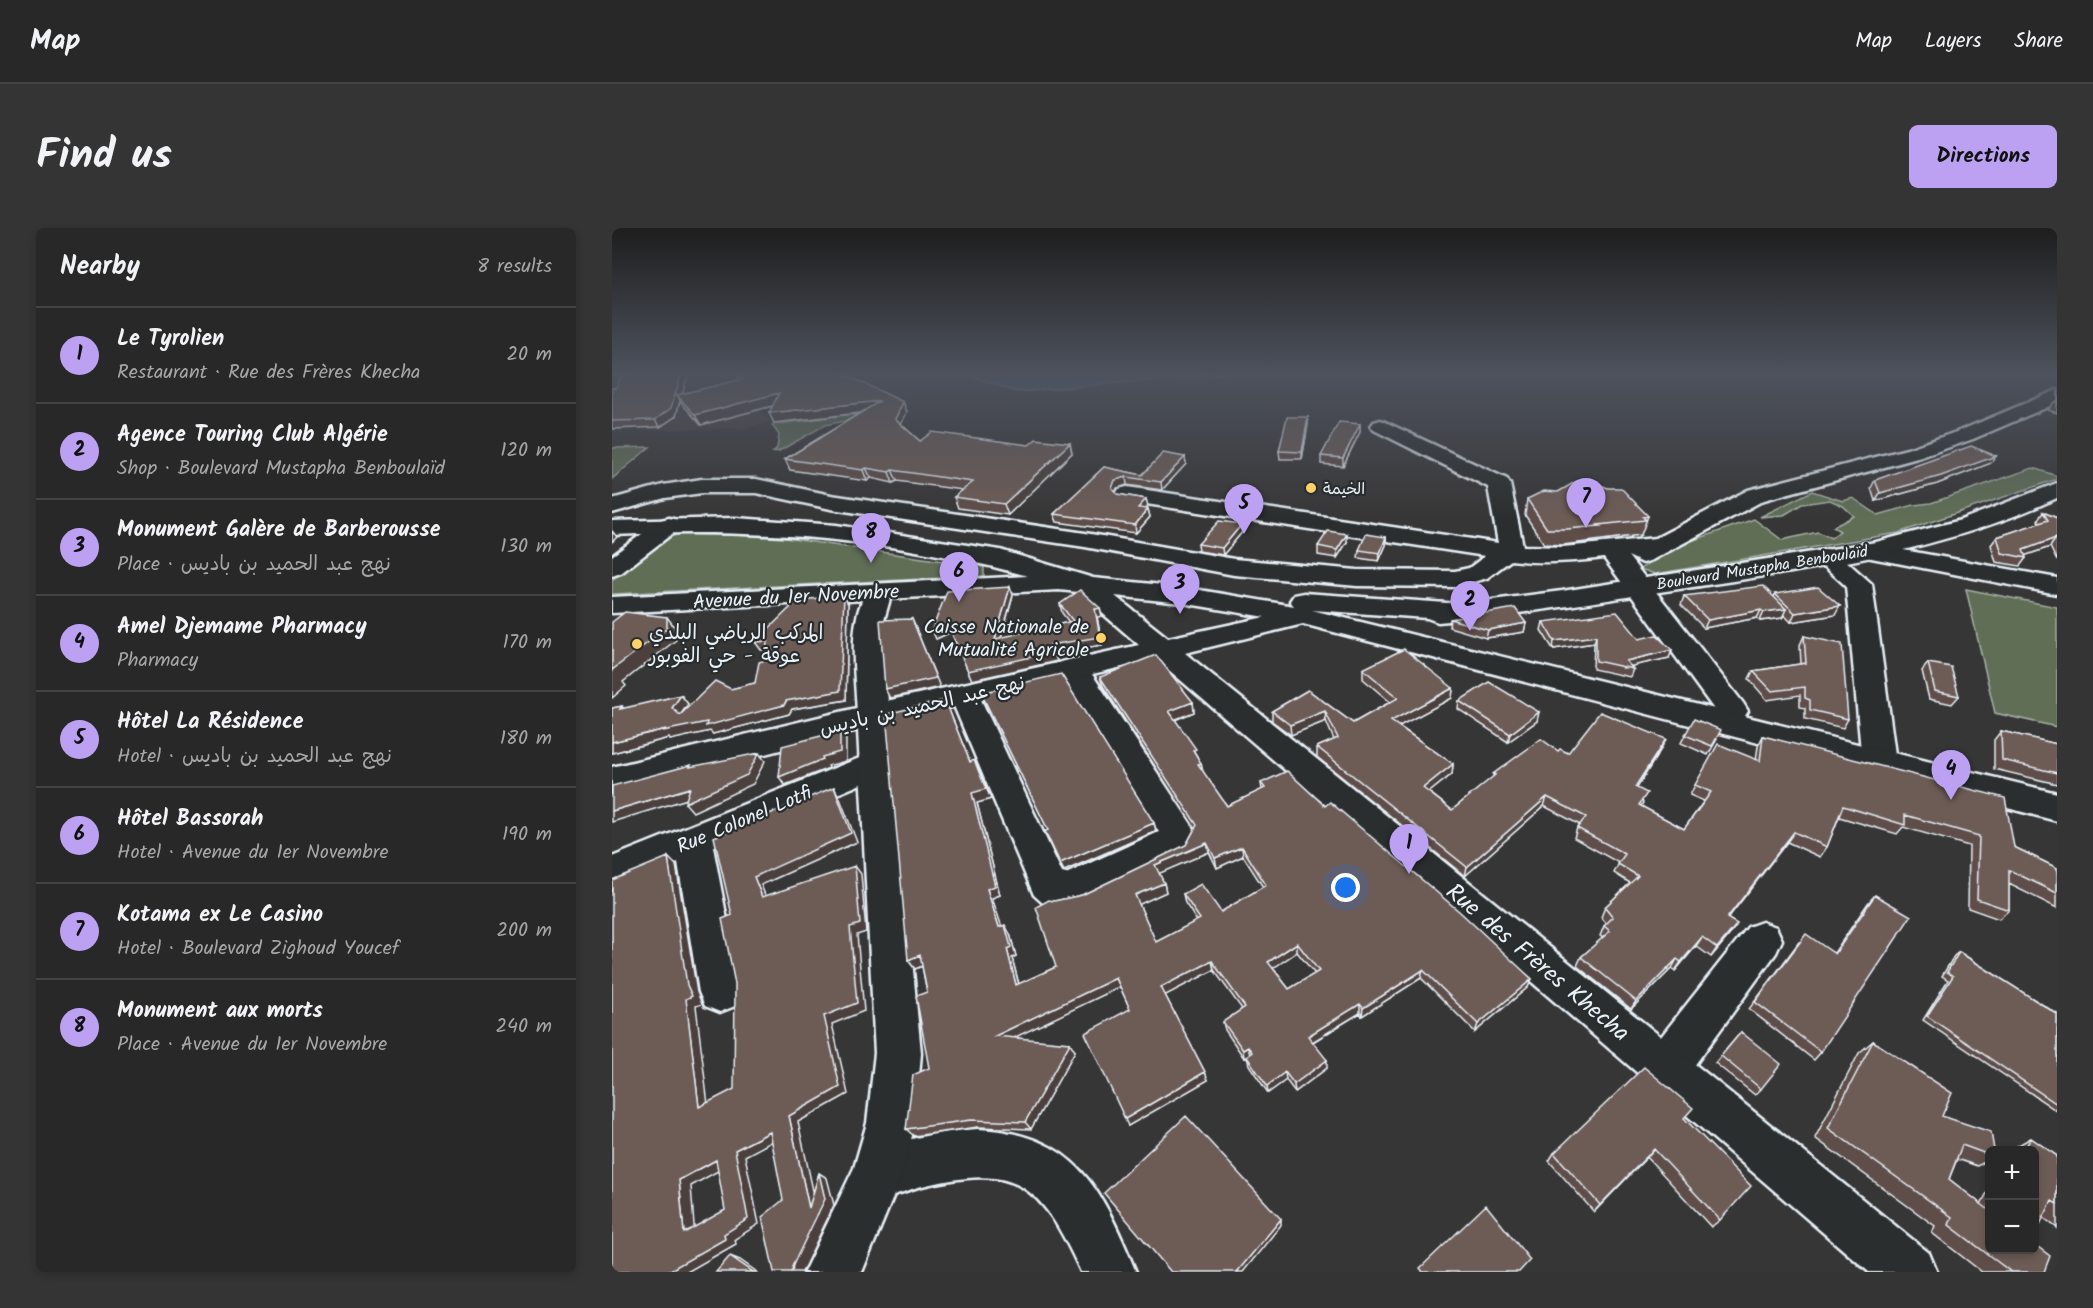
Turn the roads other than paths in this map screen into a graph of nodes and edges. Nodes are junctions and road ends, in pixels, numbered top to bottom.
1 (1997, 422) edge
2 (1381, 426) dead end
3 (2057, 490) edge
4 (1127, 494) edge
5 (612, 506) edge
6 (669, 525) junction
7 (612, 528) edge
8 (1865, 550) junction
9 (1509, 552) junction
10 (978, 554) junction
11 (1827, 557) junction
12 (612, 568) edge
13 (1624, 568) junction
14 (1073, 576) junction
15 (979, 586) junction
16 (2057, 586) edge
17 (879, 592) junction
18 (612, 604) edge
19 (1461, 612) junction
20 (1301, 616) junction
21 (1376, 619) junction
22 (1459, 644) junction
23 (1162, 648) junction
24 (1073, 669) junction
25 (964, 694) junction
26 (1732, 711) junction
27 (873, 716) junction
28 (1878, 754) junction
29 (877, 763) junction
30 (612, 780) edge
31 (2057, 790) edge
32 (2057, 807) edge
33 (693, 840) junction
34 (612, 874) edge
35 (1762, 940) dead end
36 (720, 992) dead end
37 (1665, 1068) junction
38 (878, 1173) junction
39 (831, 1272) edge
40 (1109, 1272) edge
41 (1910, 1272) edge

1 - 13 main road
2 - 9 main road
3 - 8 main road, Boulevard Mustapha Benboulaïd
4 - 9 main road
5 - 9 main road
6 - 7 main road
6 - 10 main road
6 - 12 main road
8 - 11 main road, Boulevard Mustapha Benboulaïd
8 - 16 main road
9 - 13 main road
10 - 14 main road
10 - 14 main road
11 - 13 main road, Boulevard Mustapha Benboulaïd
11 - 28 main road
13 - 19 main road, Boulevard Mustapha Benboulaïd
13 - 26 main road
14 - 15 main road
14 - 15 main road
14 - 20 main road
14 - 23 main road, Rue des Frères Khecha
15 - 17 main road, Avenue du 1er Novembre
17 - 18 main road, Avenue du 1er Novembre
17 - 27 main road
19 - 20 main road
19 - 21 main road
19 - 22 main road
20 - 21 main road
20 - 23 main road, نهج عبد الحميد بن باديس
20 - 28 main road
21 - 22 main road
22 - 26 main road
23 - 24 main road, نهج عبد الحميد بن باديس
23 - 37 main road, Rue des Frères Khecha
24 - 25 main road, نهج عبد الحميد بن باديس
24 - 25 main road
25 - 27 main road, نهج عبد الحميد بن باديس
26 - 28 main road
27 - 29 main road
27 - 30 main road, نهج عبد الحميد بن باديس
28 - 31 main road
28 - 32 main road
29 - 33 main road, Rue Colonel Lotfi
29 - 38 main road
33 - 34 main road, Rue Colonel Lotfi
33 - 36 main road
35 - 37 main road
37 - 41 main road, Rue des Frères Khecha
38 - 39 main road
38 - 40 main road

